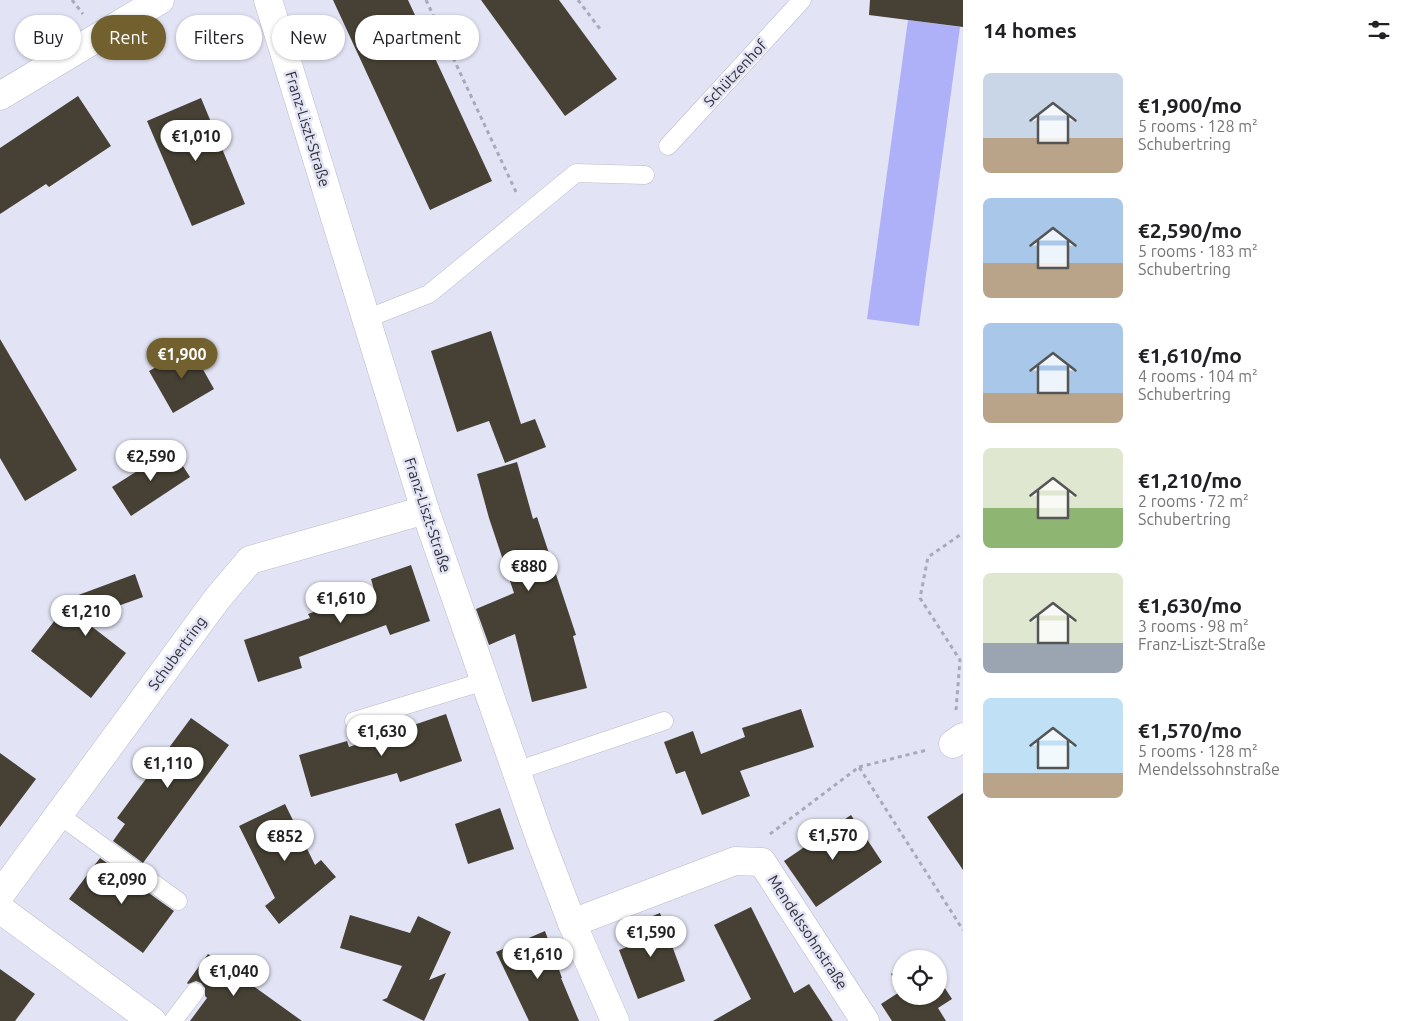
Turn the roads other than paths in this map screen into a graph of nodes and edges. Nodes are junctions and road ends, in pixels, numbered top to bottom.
1 (160, 0) edge
2 (268, 0) edge
3 (802, 0) edge
4 (0, 96) edge
5 (668, 146) dead end
6 (645, 175) dead end
7 (366, 319) junction
8 (425, 510) junction
9 (485, 681) junction
10 (354, 721) dead end
11 (664, 721) dead end
12 (516, 772) junction
13 (59, 814) junction
14 (0, 895) edge
15 (178, 901) dead end
16 (0, 909) edge
17 (572, 923) junction
18 (195, 992) dead end
19 (152, 1021) edge
20 (173, 1021) edge
21 (615, 1021) edge
22 (865, 1021) edge

1 - 4 street
2 - 7 street, Franz-Liszt-Straße
3 - 5 lane, Schützenhof
6 - 7 lane
7 - 8 street, Franz-Liszt-Straße
8 - 9 street, Franz-Liszt-Straße
8 - 13 street, Schubertring
9 - 10 lane
9 - 12 street, Franz-Liszt-Straße
11 - 12 lane
12 - 17 street, Franz-Liszt-Straße
13 - 14 street, Schubertring
13 - 15 lane
16 - 19 street
17 - 21 street, Franz-Liszt-Straße
17 - 22 street, Mendelssohnstraße
18 - 20 lane

